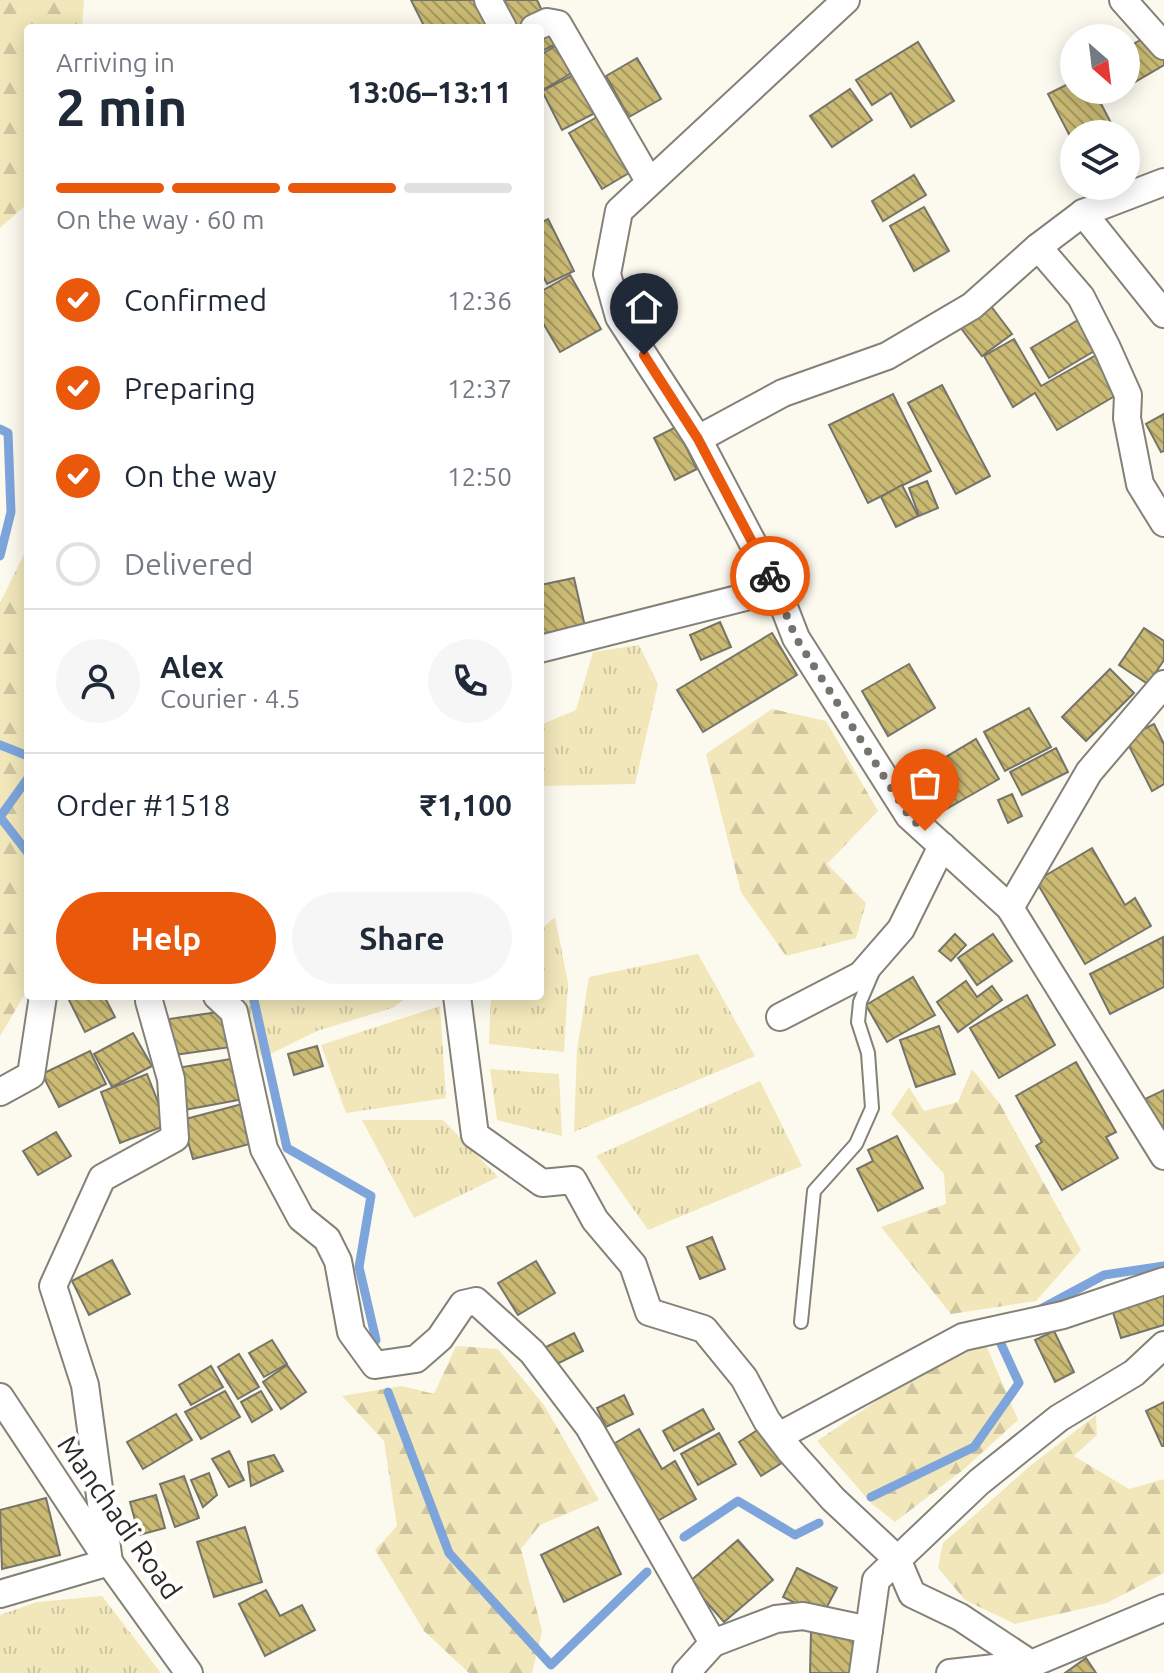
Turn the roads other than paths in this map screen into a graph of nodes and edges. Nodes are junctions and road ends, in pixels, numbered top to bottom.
1 (488, 0) edge
2 (846, 0) edge
3 (1123, 0) edge
4 (501, 24) edge
5 (543, 24) edge
6 (1164, 46) edge
7 (649, 181) junction
8 (1164, 182) edge
9 (1083, 213) junction
10 (1038, 247) junction
11 (1164, 314) edge
12 (698, 439) junction
13 (1164, 523) edge
14 (777, 589) junction
15 (544, 648) edge
16 (1164, 684) edge
17 (942, 846) junction
18 (1010, 908) junction
19 (881, 953) junction
20 (42, 1000) edge
21 (221, 1000) edge
22 (458, 1000) edge
23 (149, 1001) dead end
24 (780, 1017) dead end
25 (0, 1092) edge
26 (1164, 1156) edge
27 (1164, 1281) edge
28 (801, 1322) dead end
29 (1164, 1345) edge
30 (0, 1397) edge
31 (779, 1436) junction
32 (897, 1559) junction
33 (109, 1562) junction
34 (0, 1594) edge
35 (1164, 1608) edge
36 (869, 1630) junction
37 (713, 1643) junction
38 (1030, 1668) edge
39 (189, 1673) edge
40 (686, 1673) edge
41 (863, 1673) edge
42 (950, 1673) edge

1 - 4 street
2 - 7 street
3 - 6 street
5 - 7 street
7 - 12 street
8 - 9 street
9 - 10 street
9 - 11 street
10 - 12 street
10 - 13 street
12 - 14 street
14 - 15 street
14 - 17 street
16 - 18 street
17 - 18 street
17 - 19 street
18 - 26 street
19 - 24 street
19 - 28 lane
20 - 25 street
21 - 37 street
22 - 31 street
23 - 33 street
27 - 31 street
29 - 32 street
30 - 33 street, Manchadi Road
31 - 32 street
32 - 36 street
32 - 38 street
33 - 34 street
33 - 39 street, Manchadi Road
35 - 38 street
36 - 37 street
36 - 41 street
37 - 40 street
38 - 42 street

